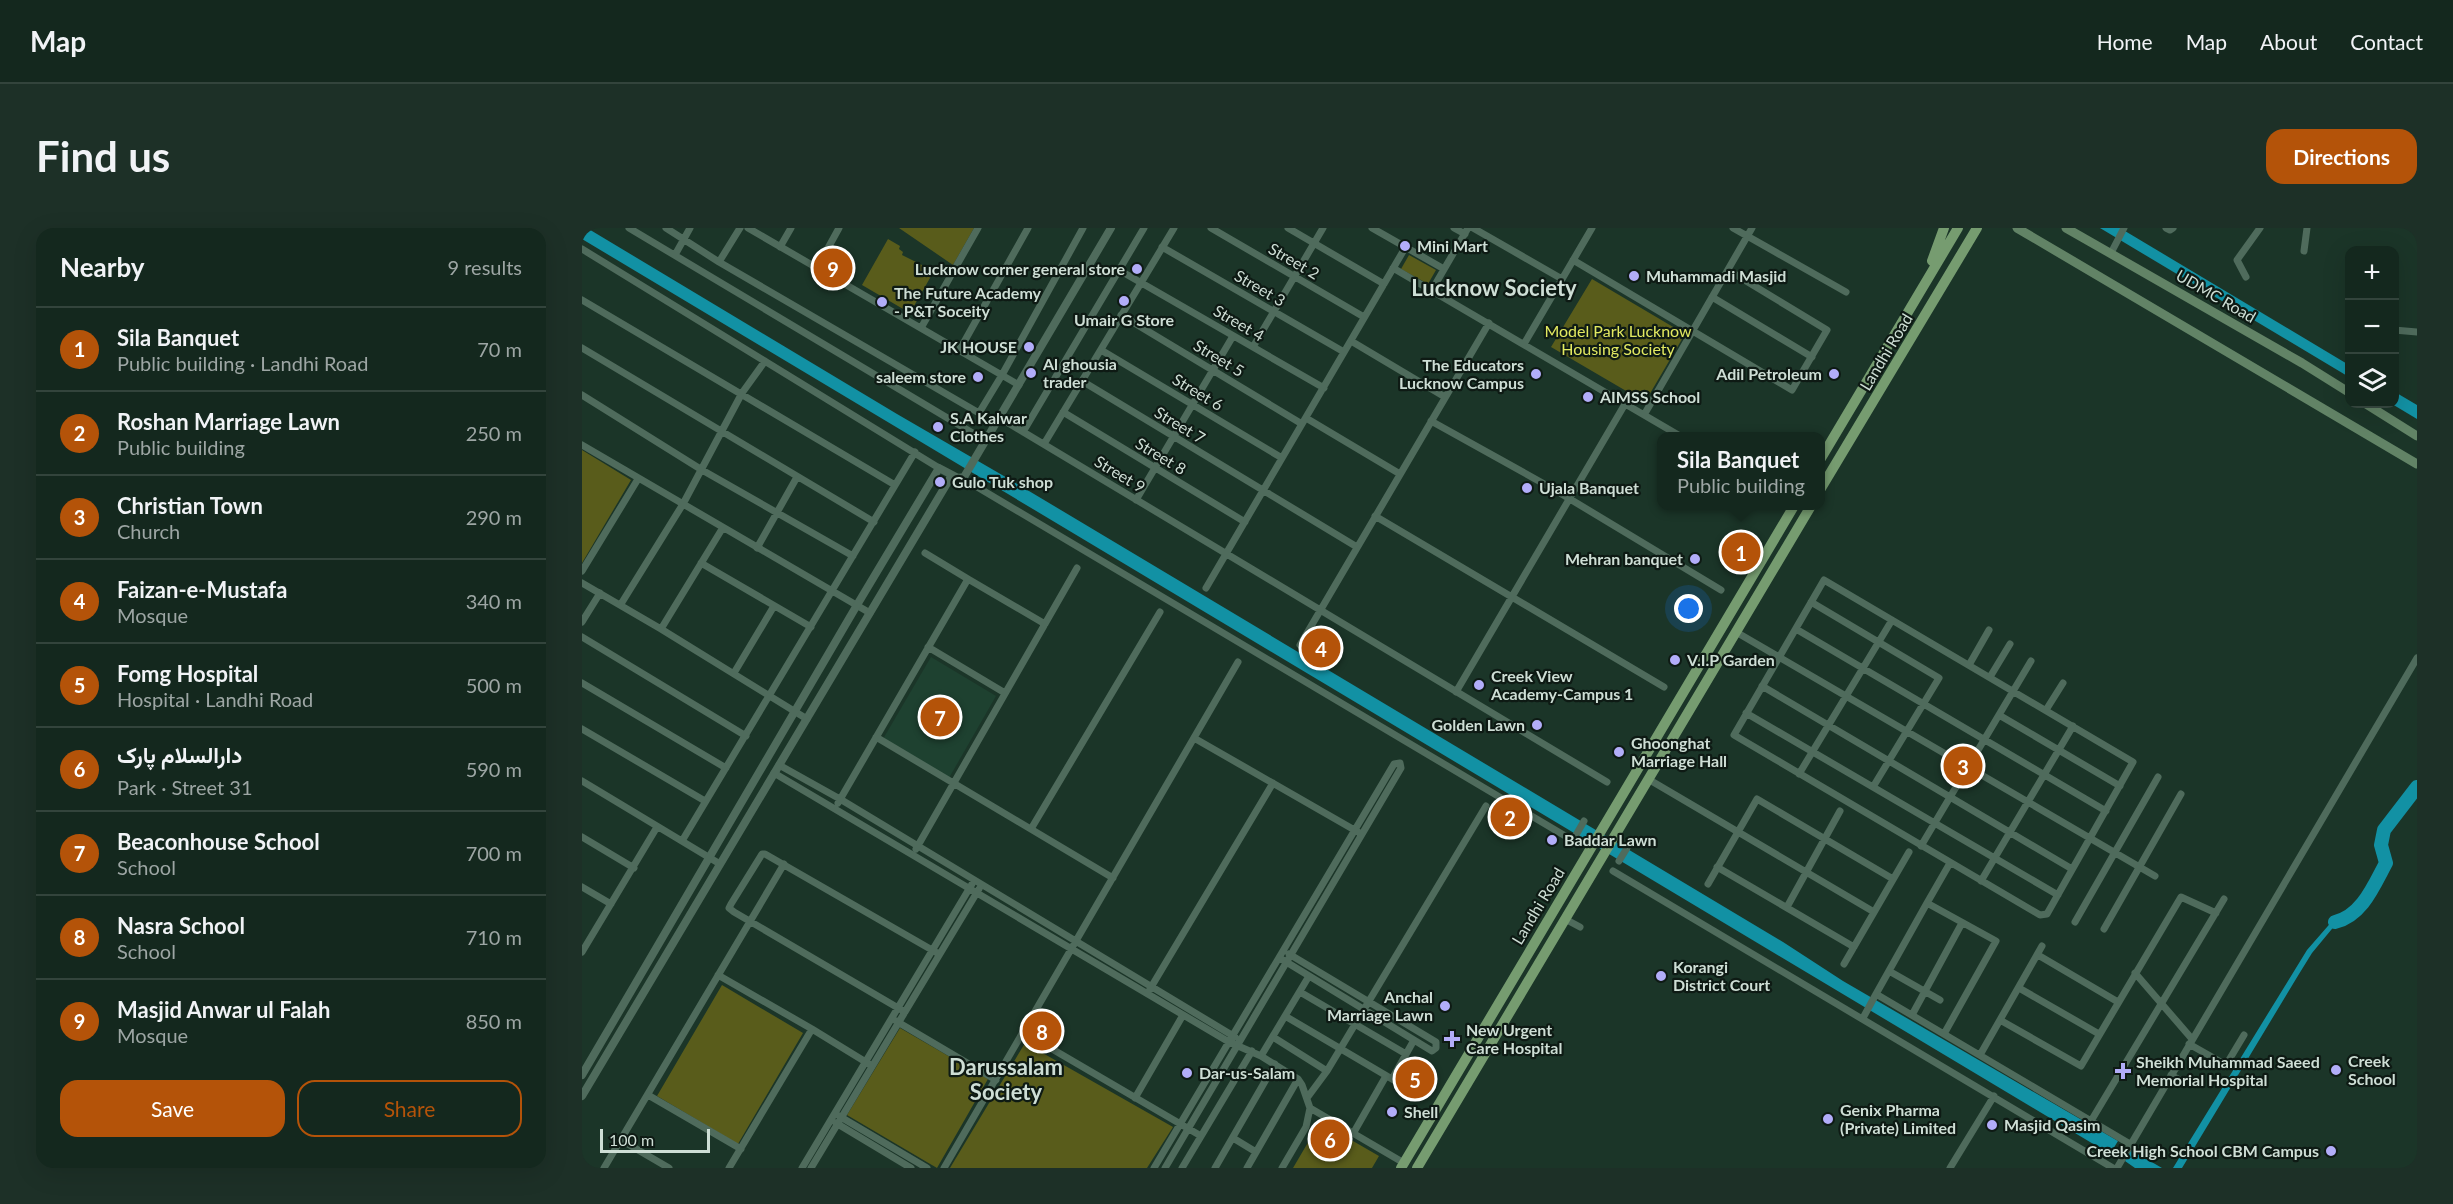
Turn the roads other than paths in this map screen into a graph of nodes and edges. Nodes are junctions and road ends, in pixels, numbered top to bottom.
1 (629, 228) edge
2 (666, 228) edge
3 (690, 228) edge
4 (740, 228) edge
5 (748, 228) edge
6 (790, 228) edge
7 (839, 228) edge
8 (978, 228) edge
9 (1028, 228) edge
10 (1083, 228) edge
11 (1111, 228) edge
12 (1144, 228) edge
13 (1174, 228) edge
14 (1210, 228) edge
15 (1288, 228) edge
16 (1323, 228) edge
17 (1372, 228) edge
18 (1454, 228) edge
19 (1473, 228) edge
20 (1592, 228) edge
21 (1733, 228) edge
22 (1752, 228) edge
23 (1944, 228) edge
24 (1958, 228) edge
25 (2018, 228) edge
26 (2066, 228) edge
27 (2124, 228) edge
28 (2166, 228) edge
29 (2173, 228) edge
30 (2260, 228) edge
31 (2307, 228) edge
32 (1976, 229) edge
33 (1466, 231) edge
34 (1747, 236) junction
35 (684, 239) junction
36 (1314, 244) junction
37 (780, 246) junction
38 (1162, 247) junction
39 (1405, 248) junction
40 (582, 249) edge
41 (2304, 250) dead end
42 (2111, 254) junction
43 (675, 255) junction
44 (1573, 260) junction
45 (719, 262) junction
46 (817, 268) junction
47 (1393, 268) junction
48 (1444, 269) junction
49 (1119, 270) junction
50 (1728, 270) junction
51 (1294, 277) junction
52 (2246, 277) dead end
53 (1562, 279) junction
54 (1141, 283) junction
55 (1384, 284) junction
56 (1432, 290) junction
57 (1846, 292) dead end
58 (1712, 297) junction
59 (582, 300) edge
60 (1909, 310) junction
61 (1274, 312) junction
62 (1121, 315) junction
63 (1364, 317) junction
64 (1489, 323) junction
65 (921, 328) junction
66 (2399, 330) edge
67 (1692, 331) junction
68 (2417, 332) edge
69 (1233, 336) junction
70 (1351, 341) junction
71 (1524, 344) junction
72 (1253, 347) junction
73 (582, 348) edge
74 (1101, 350) junction
75 (959, 351) junction
76 (1344, 352) junction
77 (1812, 357) junction
78 (765, 361) junction
79 (1213, 370) junction
80 (1002, 375) junction
81 (1082, 381) junction
82 (1019, 385) junction
83 (1324, 388) junction
84 (2345, 390) edge
85 (742, 393) junction
86 (582, 395) edge
87 (1445, 397) junction
88 (1625, 404) junction
89 (1192, 405) junction
90 (2372, 408) edge
91 (1063, 412) junction
92 (1644, 415) junction
93 (1000, 418) junction
94 (1304, 421) junction
95 (1431, 421) junction
96 (720, 432) junction
97 (1023, 432) junction
98 (1673, 432) edge
99 (2417, 436) edge
100 (1174, 437) junction
101 (986, 441) junction
102 (1044, 444) junction
103 (582, 446) edge
104 (915, 452) junction
105 (1825, 453) edge
106 (1282, 458) junction
107 (2417, 464) edge
108 (939, 468) junction
109 (1155, 468) junction
110 (702, 470) junction
111 (1400, 474) junction
112 (952, 475) junction
113 (965, 476) junction
114 (797, 477) junction
115 (638, 479) junction
116 (1825, 483) edge
117 (895, 485) junction
118 (1263, 491) junction
119 (1569, 499) junction
120 (1137, 500) junction
121 (683, 504) junction
122 (1792, 510) edge
123 (1810, 510) edge
124 (777, 513) junction
125 (1375, 516) junction
126 (874, 522) junction
127 (1245, 522) junction
128 (722, 529) junction
129 (1357, 547) junction
130 (757, 548) junction
131 (925, 553) dead end
132 (1227, 554) junction
133 (853, 556) junction
134 (701, 563) junction
135 (1077, 568) dead end
136 (582, 571) edge
137 (968, 579) junction
138 (582, 583) edge
139 (1206, 588) dead end
140 (1721, 590) dead end
141 (832, 591) junction
142 (600, 593) junction
143 (1511, 597) junction
144 (1811, 602) junction
145 (621, 604) junction
146 (856, 605) junction
147 (774, 606) junction
148 (1320, 610) junction
149 (1160, 612) dead end
150 (870, 613) junction
151 (1892, 620) junction
152 (582, 622) edge
153 (1045, 624) junction
154 (811, 627) junction
155 (661, 628) junction
156 (1796, 629) junction
157 (1989, 630) dead end
158 (1736, 632) junction
159 (582, 637) edge
160 (1878, 642) junction
161 (2010, 644) dead end
162 (1300, 645) dead end
163 (928, 647) junction
164 (1779, 657) junction
165 (2417, 658) edge
166 (2031, 661) dead end
167 (1239, 662) dead end
168 (1969, 665) junction
169 (1863, 668) junction
170 (734, 673) junction
171 (1990, 677) junction
172 (582, 683) edge
173 (2062, 683) dead end
174 (1762, 686) junction
175 (1664, 687) dead end
176 (2013, 691) junction
177 (1456, 692) junction
178 (1005, 693) junction
179 (770, 696) junction
180 (1846, 696) junction
181 (1923, 704) junction
182 (2046, 710) junction
183 (794, 711) junction
184 (1746, 712) junction
185 (1998, 715) junction
186 (807, 719) junction
187 (1828, 726) junction
188 (2073, 726) junction
189 (582, 729) edge
190 (1907, 731) junction
191 (746, 736) junction
192 (876, 737) junction
193 (1194, 738) junction
194 (1984, 739) junction
195 (1813, 751) junction
196 (2059, 751) junction
197 (1889, 762) junction
198 (779, 765) junction
199 (1968, 767) junction
200 (726, 768) junction
201 (774, 774) junction
202 (1799, 774) junction
203 (2045, 774) junction
204 (2158, 777) dead end
205 (1648, 779) junction
206 (582, 781) edge
207 (1607, 782) dead end
208 (953, 783) junction
209 (1273, 783) junction
210 (2120, 786) junction
211 (1874, 787) junction
212 (2181, 794) dead end
213 (1949, 798) junction
214 (840, 799) junction
215 (705, 801) junction
216 (2028, 802) junction
217 (1486, 806) dead end
218 (835, 808) junction
219 (1840, 811) dead end
220 (2106, 811) junction
221 (1584, 821) dead end
222 (1934, 824) junction
223 (657, 827) junction
224 (1030, 829) junction
225 (1355, 830) junction
226 (1737, 832) junction
227 (2010, 833) junction
228 (1362, 835) junction
229 (582, 837) edge
230 (1825, 838) junction
231 (2090, 838) junction
232 (682, 841) junction
233 (918, 845) junction
234 (1921, 846) junction
235 (1628, 848) dead end
236 (1909, 852) dead end
237 (2114, 852) junction
238 (913, 854) junction
239 (708, 857) junction
240 (1994, 859) junction
241 (1619, 861) dead end
242 (1950, 863) junction
243 (720, 864) junction
244 (784, 864) junction
245 (1717, 867) junction
246 (2139, 867) junction
247 (634, 868) junction
248 (2072, 869) junction
249 (1613, 871) dead end
250 (1806, 873) junction
251 (2155, 876) dead end
252 (1113, 878) junction
253 (1893, 879) junction
254 (974, 880) junction
255 (1981, 881) junction
256 (982, 884) junction
257 (1708, 884) dead end
258 (582, 887) edge
259 (970, 888) junction
260 (977, 892) junction
261 (2058, 895) junction
262 (2224, 899) dead end
263 (1927, 903) junction
264 (610, 904) junction
265 (1787, 907) junction
266 (1874, 912) junction
267 (2216, 913) junction
268 (1564, 919) junction
269 (750, 921) junction
270 (2075, 922) dead end
271 (1962, 923) junction
272 (1580, 927) dead end
273 (2104, 929) dead end
274 (585, 940) edge
275 (1074, 946) junction
276 (2042, 946) dead end
277 (1854, 947) junction
278 (932, 950) junction
279 (582, 952) edge
280 (939, 954) junction
281 (2038, 955) junction
282 (1285, 957) junction
283 (1844, 964) dead end
284 (1889, 971) junction
285 (2135, 973) junction
286 (718, 975) junction
287 (1309, 976) junction
288 (2019, 988) junction
289 (1149, 990) junction
290 (1924, 991) junction
291 (1300, 992) junction
292 (1875, 995) junction
293 (1940, 1000) dead end
294 (1368, 1002) junction
295 (2118, 1002) junction
296 (2162, 1005) junction
297 (901, 1010) junction
298 (1364, 1010) junction
299 (1183, 1014) junction
300 (1912, 1015) junction
301 (1286, 1016) junction
302 (1863, 1018) junction
303 (895, 1020) junction
304 (2000, 1020) junction
305 (1354, 1025) junction
306 (812, 1029) junction
307 (1023, 1032) junction
308 (1944, 1034) junction
309 (2099, 1034) junction
310 (2244, 1035) dead end
311 (1273, 1037) junction
312 (1231, 1039) junction
313 (1414, 1040) junction
314 (2191, 1042) junction
315 (1244, 1046) junction
316 (1340, 1049) junction
317 (1406, 1054) junction
318 (1980, 1055) junction
319 (1262, 1056) junction
320 (868, 1064) junction
321 (1275, 1064) junction
322 (1327, 1071) junction
323 (582, 1075) edge
324 (2171, 1075) junction
325 (1389, 1078) junction
326 (1298, 1079) junction
327 (996, 1080) junction
328 (586, 1082) edge
329 (2183, 1082) dead end
330 (1414, 1092) dead end
331 (648, 1095) junction
332 (582, 1096) edge
333 (1994, 1096) junction
334 (1135, 1098) junction
335 (1307, 1098) junction
336 (1310, 1108) junction
337 (836, 1119) junction
338 (2091, 1120) junction
339 (1180, 1124) junction
340 (1188, 1128) junction
341 (1354, 1132) junction
342 (1201, 1136) junction
343 (1233, 1138) junction
344 (621, 1140) junction
345 (2130, 1145) junction
346 (741, 1149) junction
347 (1256, 1152) junction
348 (1402, 1165) edge
349 (2117, 1166) edge
350 (604, 1168) edge
351 (669, 1168) edge
352 (729, 1168) edge
353 (802, 1168) edge
354 (811, 1168) edge
355 (910, 1168) edge
356 (927, 1168) edge
357 (944, 1168) edge
358 (1154, 1168) edge
359 (1165, 1168) edge
360 (1182, 1168) edge
361 (1215, 1168) edge
362 (1247, 1168) edge
363 (1282, 1168) edge
364 (1417, 1168) edge
365 (1950, 1168) edge

1 - 43 street
2 - 35 street
3 - 35 street
4 - 45 street
5 - 37 street
6 - 37 street
7 - 46 street
8 - 65 street
9 - 75 street
10 - 80 street
11 - 82 street
12 - 49 street
13 - 38 street
14 - 51 street, Street 2
15 - 36 street
16 - 36 street
17 - 39 street
18 - 33 street
19 - 53 street
20 - 44 street
21 - 34 street
22 - 34 street
23 - 60 main road
24 - 60 main road, Landhi Road
25 - 107 main road
26 - 42 main road, UDMC Road
27 - 42 street
28 - 29 street
30 - 52 street
31 - 41 street
32 - 116 main road, Landhi Road
33 - 48 street
34 - 50 street
34 - 57 street
35 - 43 street
35 - 45 street
36 - 51 street
36 - 55 street
37 - 46 street
38 - 54 street
38 - 61 street, Street 3
39 - 47 street
39 - 48 street
40 - 78 street
42 - 84 main road, UDMC Road
43 - 101 street
44 - 53 street
44 - 67 street
45 - 80 street
46 - 65 street
47 - 55 street
47 - 56 street
48 - 56 street
49 - 54 street, Street 4
49 - 97 street
50 - 58 street
50 - 77 street
51 - 61 street
51 - 63 street, Street 2
53 - 71 street
54 - 62 street
54 - 69 street, Street 4
55 - 63 street
56 - 64 street
58 - 67 street
58 - 77 street
59 - 85 street
60 - 105 main road, Landhi Road
61 - 72 street
61 - 76 street, Street 3
62 - 74 street
62 - 79 street, Street 5
63 - 70 street
64 - 71 street
64 - 87 street
65 - 75 street
66 - 68 street
67 - 77 street
67 - 92 street
69 - 72 street, Street 4
69 - 79 street
70 - 76 street
70 - 87 street
71 - 88 street
72 - 83 street, Street 4
73 - 96 street
74 - 81 street
74 - 89 street, Street 6
75 - 80 street
76 - 83 street
78 - 85 street
78 - 104 street
79 - 89 street
79 - 94 street, Street 5
80 - 82 street
81 - 91 street
81 - 100 street, Street 7
82 - 93 street
83 - 94 street
85 - 96 street
85 - 117 street
86 - 110 street
87 - 95 street
88 - 92 street
88 - 119 street
89 - 100 street
89 - 106 street, Street 6
90 - 99 main road
91 - 102 street
91 - 109 street, Street 8
92 - 98 street
93 - 97 street, Street 9
93 - 101 street
94 - 106 street
94 - 111 street, Street 5
95 - 111 street
95 - 119 street
96 - 110 street
96 - 114 street
97 - 102 street, Street 9
100 - 109 street
100 - 118 street, Street 7
101 - 113 street
102 - 120 street, Street 9
103 - 115 street
104 - 108 street
104 - 117 street
106 - 118 street
108 - 112 street
108 - 146 street
109 - 120 street
109 - 127 street, Street 8
110 - 121 street
110 - 124 street
111 - 125 street
112 - 113 street
112 - 150 street
113 - 221 street
114 - 124 street
114 - 126 street
115 - 121 street
115 - 136 street
117 - 126 street
118 - 127 street
118 - 129 street, Street 7
119 - 140 street
119 - 143 street
120 - 132 street, Street 9
121 - 128 street
121 - 145 street
122 - 348 main road, Landhi Road
123 - 158 main road
124 - 130 street
124 - 133 street
125 - 129 street
125 - 143 street
126 - 133 street
127 - 132 street
128 - 130 street
128 - 134 street
129 - 148 street
130 - 141 street
131 - 137 street
132 - 139 street
132 - 148 street, Street 9
133 - 141 street
134 - 147 street
134 - 155 street
135 - 153 street
137 - 153 street
137 - 163 street
138 - 142 street
141 - 146 street
141 - 154 street
142 - 145 street
142 - 152 street
143 - 175 street
143 - 177 street
144 - 151 street
144 - 156 street
144 - 160 street
145 - 155 street
146 - 150 street
146 - 183 street
147 - 154 street
147 - 170 street
148 - 162 street
148 - 177 street, Street 9
149 - 224 street
150 - 186 street
151 - 160 street
151 - 168 street
153 - 178 street
154 - 179 street
155 - 170 street
156 - 164 street
156 - 169 street
157 - 168 street
158 - 164 street
158 - 205 main road
159 - 191 street
160 - 169 street
160 - 181 street
161 - 171 street
163 - 178 street
163 - 192 street
164 - 174 street
164 - 180 street
165 - 314 street
166 - 176 street
167 - 193 street
168 - 171 street
169 - 180 street
169 - 181 street
170 - 179 street
171 - 176 street
172 - 200 street
173 - 182 street
174 - 184 street
174 - 187 street
176 - 182 street
176 - 185 street
177 - 207 street, Street 9
178 - 208 street
179 - 183 street
179 - 191 street
180 - 187 street
180 - 190 street
181 - 190 street
181 - 194 street
182 - 188 street
183 - 186 street
183 - 239 street
184 - 195 street
184 - 202 street
185 - 194 street
185 - 196 street
186 - 198 street
187 - 195 street
187 - 197 street
188 - 196 street
188 - 210 street
189 - 215 street
190 - 197 street
190 - 199 street
191 - 200 street
192 - 208 street
192 - 214 street
193 - 209 street
193 - 252 street
194 - 199 street
194 - 203 street
195 - 202 street
195 - 211 street
196 - 203 street
196 - 210 street
197 - 211 street
197 - 213 street
198 - 201 street
198 - 214 street
199 - 213 street
199 - 216 street
200 - 215 street
201 - 218 street
201 - 243 street
202 - 234 street
203 - 216 street
203 - 220 street
204 - 237 street
205 - 226 street
205 - 268 main road, Landhi Road
206 - 223 street
208 - 224 street
208 - 233 street
209 - 225 street
209 - 289 street
210 - 220 street
211 - 222 street
212 - 246 street
213 - 222 street
213 - 227 street
214 - 218 street
214 - 233 street
215 - 232 street
216 - 227 street
216 - 231 street
217 - 294 street
218 - 238 street
219 - 230 street
220 - 231 street
222 - 234 street
222 - 240 street
223 - 232 street
223 - 247 street
224 - 252 street
225 - 228 street
225 - 228 street
225 - 282 street
226 - 230 street
226 - 245 street
226 - 250 street
227 - 240 street
227 - 248 street
228 - 282 street
229 - 247 street
230 - 250 street
230 - 253 street
231 - 237 street
231 - 248 street
232 - 239 street
233 - 238 street
233 - 254 street
234 - 242 street
235 - 241 street
236 - 253 street
237 - 246 street
237 - 270 street
238 - 259 street
239 - 243 street
239 - 323 street
240 - 255 street
240 - 261 street
242 - 255 street
242 - 263 street
243 - 328 street
244 - 269 street
244 - 269 street
244 - 278 street
245 - 257 street
245 - 265 street
246 - 251 street
246 - 273 street
247 - 264 street
248 - 261 street
249 - 302 street
250 - 265 street
250 - 266 street
252 - 275 street
253 - 266 street
254 - 256 street
254 - 259 street
255 - 261 street
256 - 260 street
256 - 275 street
258 - 264 street
259 - 260 street
259 - 278 street
260 - 275 street
260 - 280 street
262 - 267 street
263 - 271 street
263 - 284 street
264 - 274 street
265 - 277 street
266 - 277 street
267 - 285 street
267 - 296 street
268 - 272 street
268 - 364 main road, Landhi Road
269 - 286 street
269 - 297 street
271 - 290 street
271 - 308 street
274 - 279 street
275 - 289 street
275 - 307 street
276 - 281 street
277 - 283 street
278 - 280 street
278 - 297 street
280 - 297 street
281 - 288 street
281 - 295 street
282 - 287 street
282 - 294 street
282 - 312 street
282 - 315 street
284 - 290 street
284 - 292 street
285 - 295 street
285 - 296 street
286 - 306 street
286 - 331 street
287 - 291 street
287 - 298 street
288 - 304 street
288 - 309 street
289 - 299 street
289 - 312 street
290 - 293 street
290 - 300 street
291 - 301 street
291 - 305 street
292 - 300 street
292 - 302 street
294 - 298 street
294 - 313 street
295 - 309 street
296 - 314 street
296 - 338 street
297 - 303 street
298 - 305 street
298 - 313 street
299 - 312 street
299 - 334 street
300 - 308 street
301 - 311 street
301 - 316 street
302 - 333 street
303 - 320 street
303 - 327 street
304 - 309 street
304 - 318 street
305 - 316 street
305 - 317 street
306 - 320 street
306 - 346 street
307 - 327 street
307 - 334 street
308 - 318 street
310 - 314 street
311 - 319 street
311 - 322 street
312 - 315 street
312 - 339 street
313 - 317 street
314 - 324 street
315 - 319 street
315 - 340 street
315 - 342 street
316 - 322 street
316 - 325 street
317 - 325 street
318 - 338 street
319 - 321 street
320 - 337 street
321 - 326 street
321 - 343 street
322 - 335 street
324 - 329 street
324 - 345 street
325 - 330 street
325 - 341 street
326 - 335 street
326 - 347 street
327 - 357 street
328 - 332 street
331 - 344 street
331 - 346 street
333 - 349 street
333 - 365 street
334 - 339 street
335 - 336 street
336 - 341 street
336 - 363 street
337 - 353 street
337 - 354 street
337 - 355 street
337 - 356 street
338 - 345 street
339 - 340 street
339 - 358 street
340 - 342 street
340 - 359 street
341 - 348 street
342 - 360 street
343 - 347 street
343 - 361 street
344 - 350 street
344 - 351 street
345 - 349 street
346 - 352 street
347 - 362 street

